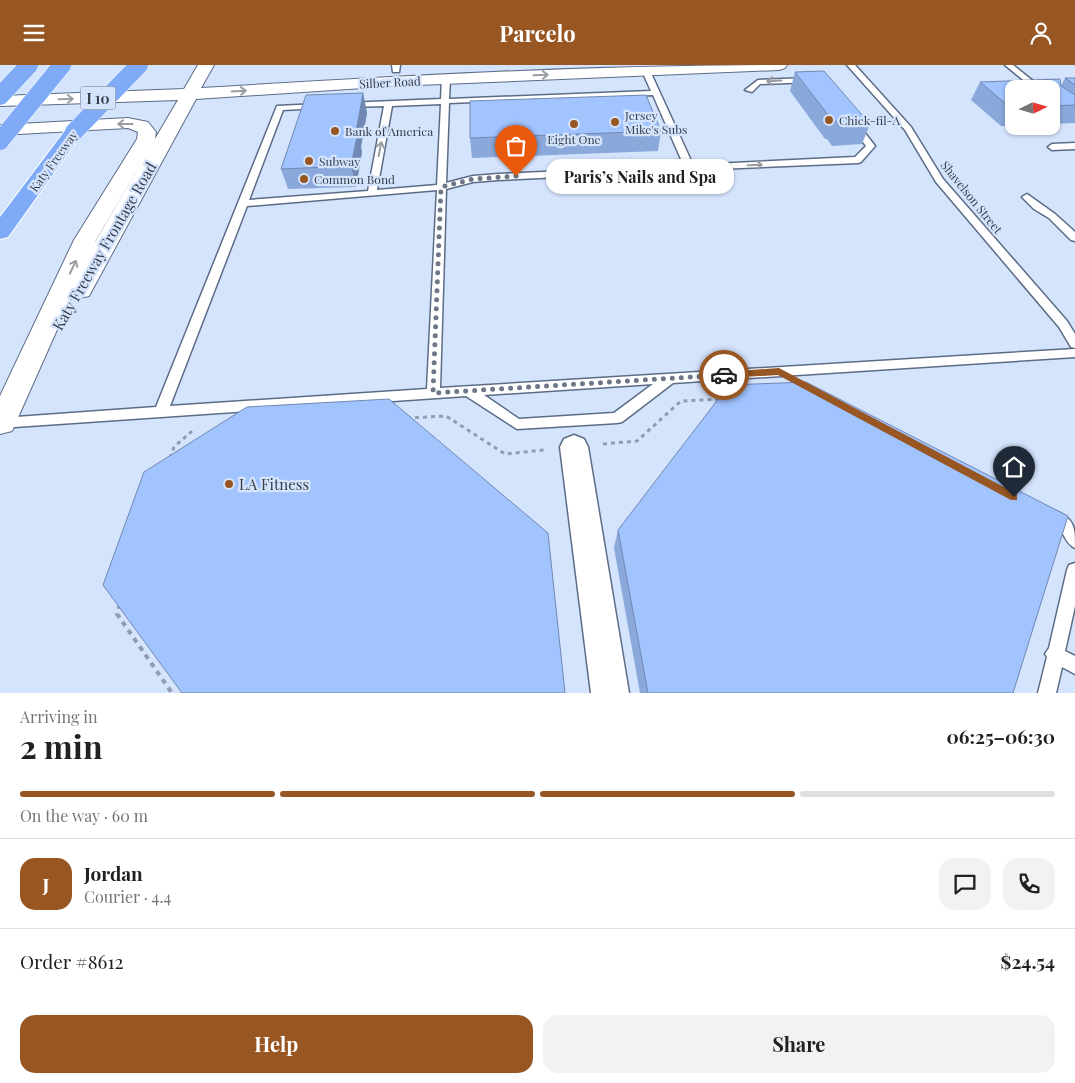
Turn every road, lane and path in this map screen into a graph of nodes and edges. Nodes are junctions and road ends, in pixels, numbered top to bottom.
1 (29, 65) edge
2 (50, 65) edge
3 (62, 65) edge
4 (122, 65) edge
5 (139, 65) edge
6 (522, 65) edge
7 (779, 65) edge
8 (851, 65) edge
9 (1009, 65) edge
10 (396, 67) edge
11 (645, 68) edge
12 (149, 79) dead end
13 (194, 79) edge
14 (446, 79) junction
15 (1028, 80) edge
16 (100, 81) dead end
17 (70, 82) dead end
18 (819, 83) edge
19 (0, 85) edge
20 (749, 91) dead end
21 (657, 93) junction
22 (0, 96) edge
23 (0, 101) edge
24 (444, 101) junction
25 (389, 103) junction
26 (848, 118) edge
27 (0, 122) edge
28 (0, 130) edge
29 (74, 132) junction
30 (0, 141) edge
31 (1075, 146) edge
32 (1052, 147) dead end
33 (689, 167) junction
34 (696, 182) dead end
35 (441, 187) junction
36 (372, 194) junction
37 (1027, 197) dead end
38 (244, 203) junction
39 (0, 232) edge
40 (1075, 238) edge
41 (1075, 345) edge
42 (1075, 353) edge
43 (779, 371) junction
44 (670, 378) junction
45 (804, 385) edge
46 (469, 391) junction
47 (433, 393) junction
48 (161, 412) junction
49 (1, 424) edge
50 (574, 447) dead end
51 (1038, 509) edge
52 (1075, 541) edge
53 (1075, 570) edge
54 (1054, 654) junction
55 (1075, 665) edge
56 (610, 693) edge
57 (1046, 693) edge

1 - 22 highway, bridge
2 - 27 highway
3 - 30 highway, bridge
4 - 29 highway, Katy Freeway / I 10, bridge
5 - 29 highway, bridge
6 - 10 street, Silber Road
7 - 11 street, Silber Road
8 - 41 lane, Shavelson Street
9 - 15 lane
10 - 13 street, Silber Road
14 -> 11 street, Silber Road
11 - 21 lane
12 - 16 street
13 -> 14 street, Silber Road
23 -> 13 street, Silber Road
13 - 49 street, Katy Freeway Frontage Road
14 - 24 lane
17 - 19 street
18 -> 20 lane
21 - 24 lane
21 - 33 lane
24 - 25 lane
24 - 35 lane
36 -> 25 lane
25 - 38 lane
33 -> 26 lane
49 -> 28 street
29 - 39 highway, Katy Freeway / I 10
31 - 32 lane
33 - 34 lane
33 - 35 lane
35 - 36 lane
35 - 47 lane
36 - 38 lane
37 - 40 lane
38 - 48 lane
42 - 43 lane
43 - 44 lane
43 - 45 lane
44 - 46 lane
44 - 46 lane
46 - 47 lane
47 - 48 lane
48 - 49 lane
50 - 56 street
51 - 52 lane
53 - 54 lane
54 - 55 lane
54 - 57 lane

